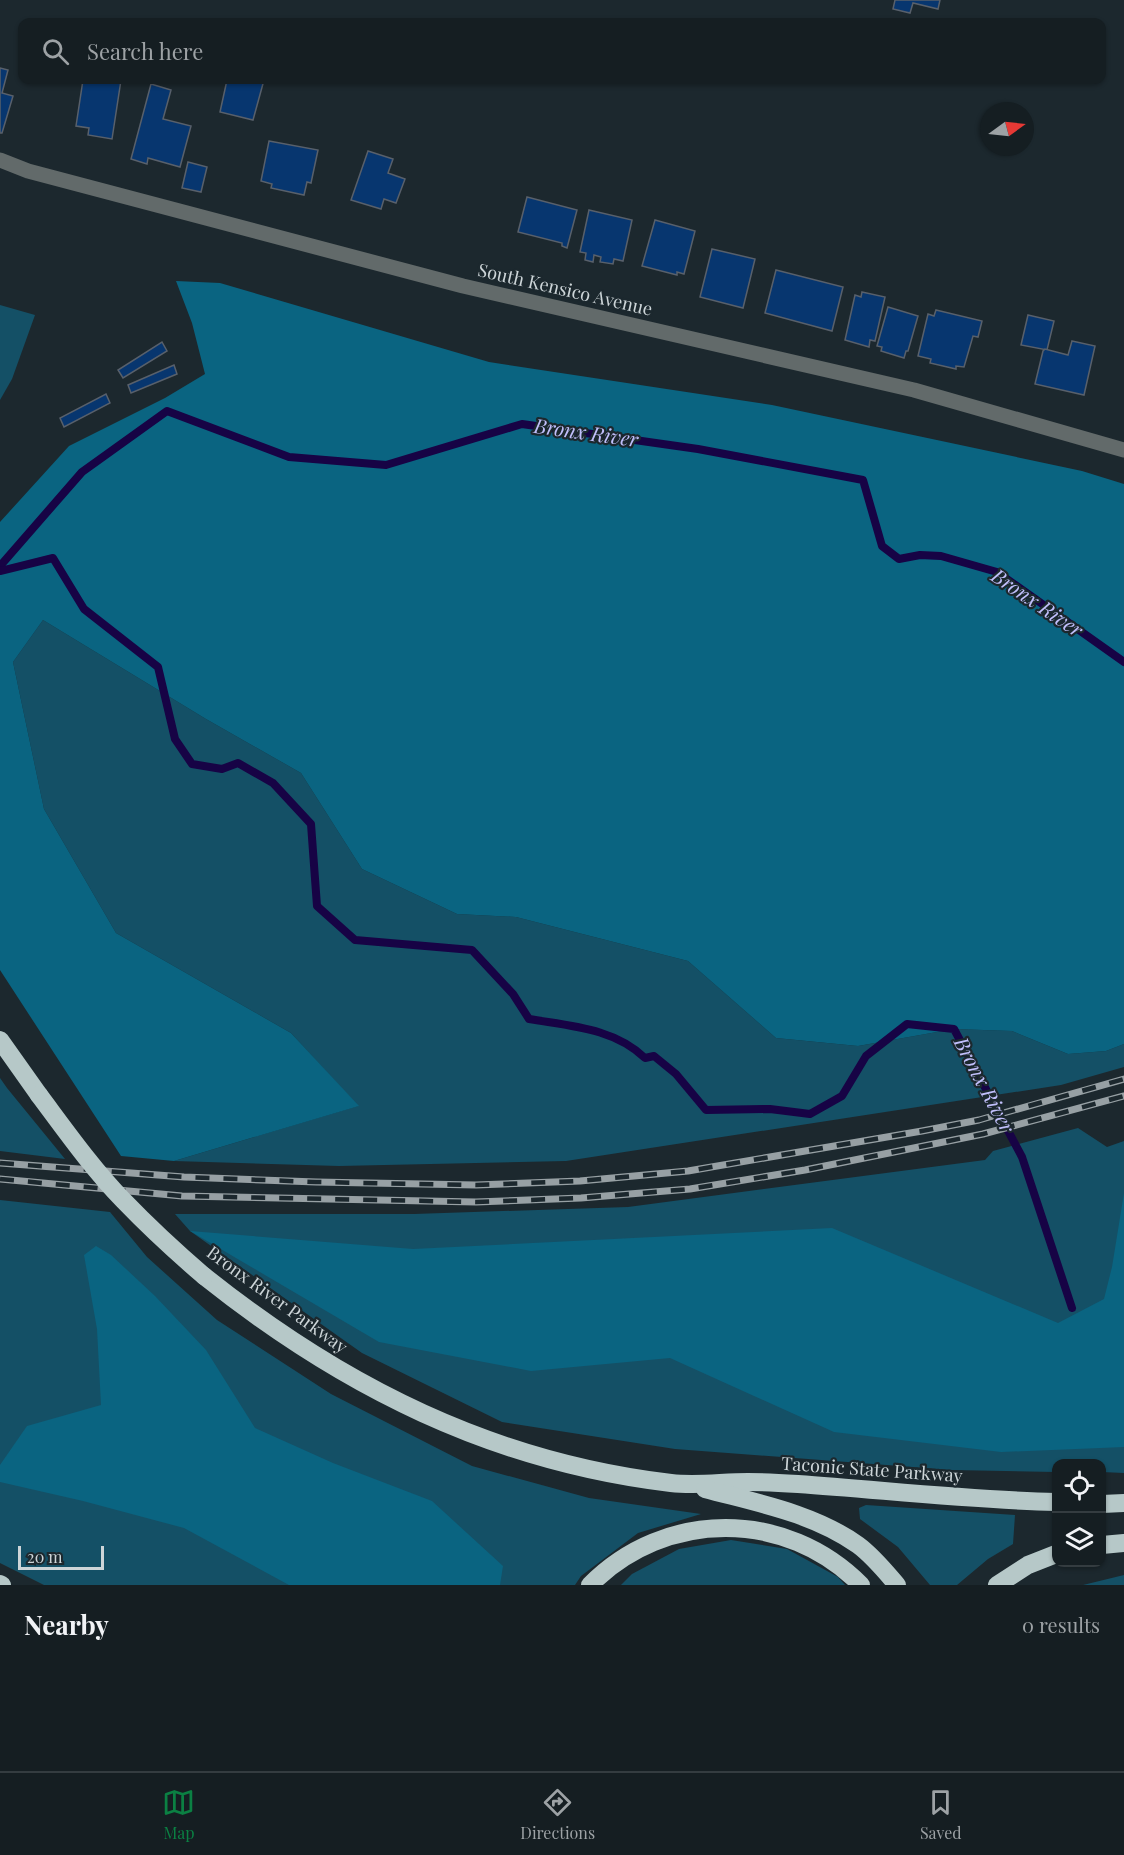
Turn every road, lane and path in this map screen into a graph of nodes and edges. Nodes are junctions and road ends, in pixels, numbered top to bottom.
1 (0, 160) edge
2 (1124, 450) edge
3 (0, 1040) edge
4 (685, 1484) junction
5 (1052, 1502) edge
6 (1124, 1503) edge
7 (1106, 1504) edge
8 (1124, 1543) edge
9 (1106, 1545) edge
10 (1052, 1556) edge
11 (590, 1585) edge
12 (861, 1585) edge
13 (897, 1585) edge
14 (997, 1585) edge

1 - 2 street, South Kensico Avenue
3 - 4 highway, Bronx River Parkway, bridge
4 - 5 highway, Taconic State Parkway
4 - 13 highway
6 - 7 highway
8 - 9 highway
10 - 14 highway
11 - 12 highway

